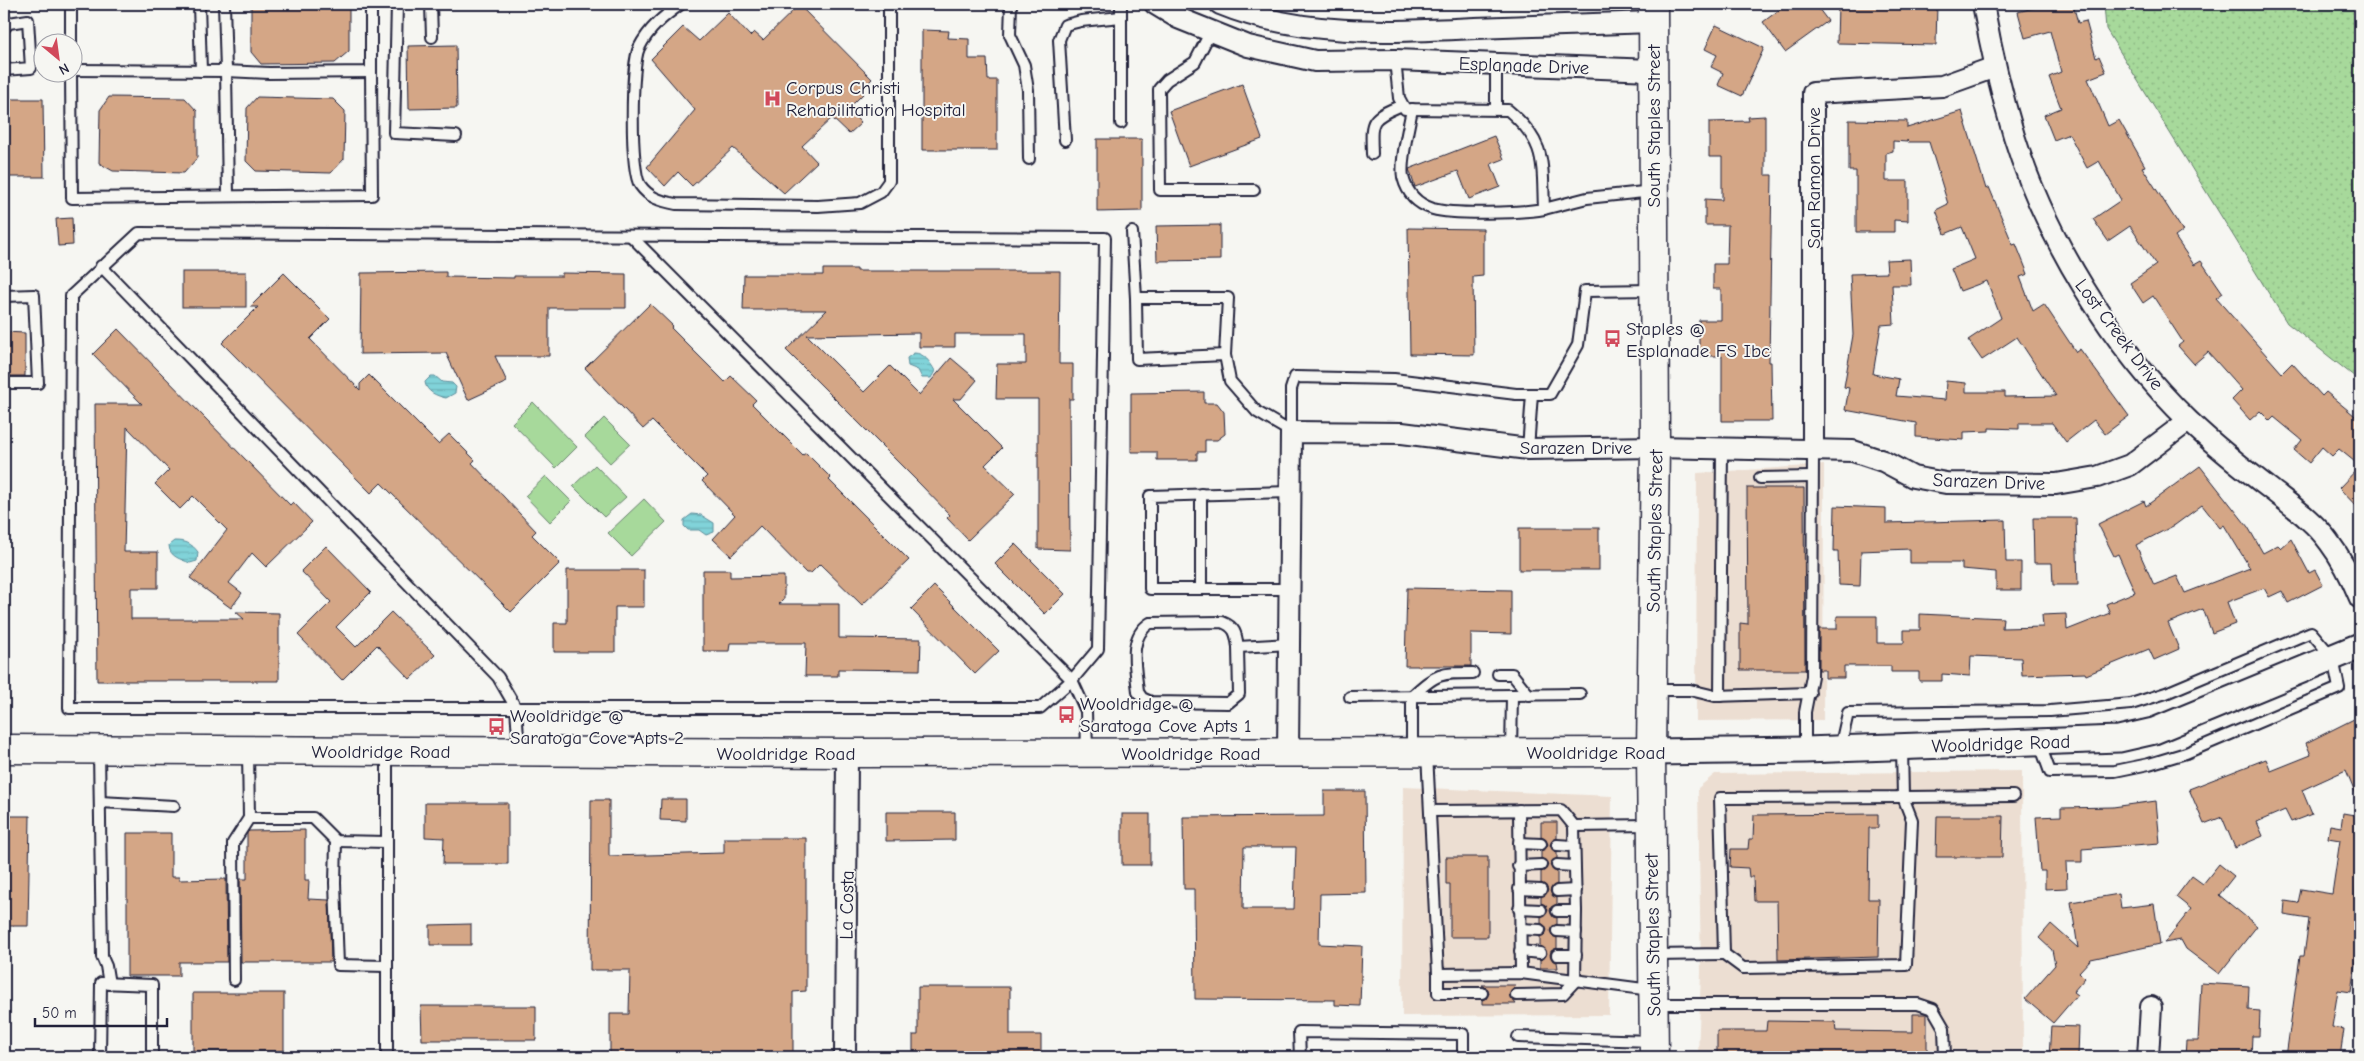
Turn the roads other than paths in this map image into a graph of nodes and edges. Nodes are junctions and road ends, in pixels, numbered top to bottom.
1 (71, 4) edge
2 (199, 4) edge
3 (224, 4) edge
4 (372, 4) edge
5 (396, 4) edge
6 (431, 4) edge
7 (681, 4) edge
8 (889, 4) edge
9 (1011, 4) edge
10 (1121, 4) edge
11 (1155, 4) edge
12 (1222, 4) edge
13 (1983, 4) edge
14 (1653, 13) edge
15 (1121, 18) junction
16 (5, 22) edge
17 (1211, 31) junction
18 (1395, 31) junction
19 (71, 32) edge
20 (432, 37) dead end
21 (1395, 60) junction
22 (1496, 64) junction
23 (1994, 67) junction
24 (4, 70) edge
25 (1652, 70) junction
26 (82, 71) edge
27 (200, 71) junction
28 (226, 71) junction
29 (372, 72) junction
30 (72, 82) edge
31 (1407, 107) junction
32 (1496, 110) junction
33 (1121, 123) dead end
34 (456, 136) dead end
35 (1065, 140) dead end
36 (1372, 154) dead end
37 (1029, 159) dead end
38 (1254, 190) dead end
39 (1654, 191) junction
40 (228, 196) junction
41 (1544, 209) junction
42 (1132, 232) dead end
43 (631, 236) junction
44 (101, 266) junction
45 (1654, 290) junction
46 (4, 296) edge
47 (1136, 298) junction
48 (1225, 355) junction
49 (4, 383) edge
50 (1532, 394) junction
51 (2188, 421) junction
52 (1291, 432) junction
53 (1656, 447) junction
54 (1722, 448) junction
55 (1528, 449) junction
56 (1813, 449) junction
57 (1760, 478) dead end
58 (1812, 478) junction
59 (1290, 492) junction
60 (1201, 494) junction
61 (1201, 589) junction
62 (1290, 589) junction
63 (2360, 598) edge
64 (1289, 644) junction
65 (2360, 646) edge
66 (1238, 647) junction
67 (2333, 658) junction
68 (1473, 673) dead end
69 (1498, 674) dead end
70 (1072, 680) junction
71 (1652, 690) junction
72 (1810, 693) junction
73 (1580, 694) dead end
74 (1512, 695) junction
75 (1529, 695) junction
76 (1412, 696) junction
77 (1720, 696) junction
78 (1350, 697) dead end
79 (516, 708) junction
80 (2039, 742) junction
81 (1902, 747) junction
82 (4, 749) edge
83 (1839, 749) junction
84 (99, 750) junction
85 (1805, 750) junction
86 (248, 751) junction
87 (387, 751) junction
88 (519, 752) junction
89 (1651, 752) junction
90 (847, 753) junction
91 (1087, 753) junction
92 (1288, 753) junction
93 (1420, 753) junction
94 (1511, 753) junction
95 (1903, 796) junction
96 (2013, 796) dead end
97 (100, 802) junction
98 (174, 806) dead end
99 (1519, 810) junction
100 (1430, 811) junction
101 (249, 818) junction
102 (1651, 825) junction
103 (1574, 826) junction
104 (336, 841) junction
105 (387, 842) junction
106 (1519, 843) junction
107 (1541, 844) dead end
108 (1557, 845) dead end
109 (1573, 846) junction
110 (1541, 865) dead end
111 (1557, 865) dead end
112 (1518, 866) junction
113 (1574, 866) junction
114 (1519, 888) junction
115 (1541, 890) dead end
116 (1576, 890) junction
117 (1557, 891) dead end
118 (1519, 909) junction
119 (1540, 910) dead end
120 (1557, 911) dead end
121 (1576, 911) junction
122 (1520, 929) junction
123 (1540, 930) dead end
124 (1557, 930) dead end
125 (1576, 932) junction
126 (1520, 951) junction
127 (1540, 953) dead end
128 (1724, 954) junction
129 (1557, 955) dead end
130 (1576, 955) junction
131 (1652, 955) junction
132 (387, 966) junction
133 (1520, 973) junction
134 (1438, 974) junction
135 (234, 980) dead end
136 (1575, 981) junction
137 (109, 984) junction
138 (1482, 994) dead end
139 (1516, 994) dead end
140 (1652, 997) junction
141 (2150, 1007) dead end
142 (1518, 1037) dead end
143 (1654, 1049) edge
144 (100, 1057) edge
145 (152, 1057) edge
146 (386, 1057) edge
147 (845, 1057) edge
148 (1300, 1057) edge
149 (1463, 1057) edge
150 (1945, 1057) edge
151 (2148, 1057) edge

1 - 19 lane
2 - 27 lane
3 - 28 lane
4 - 29 lane
5 - 34 lane
6 - 20 lane
7 - 8 lane
9 - 37 lane
10 - 15 lane
11 - 17 street, Esplanade Drive
12 - 17 street, Esplanade Drive
12 - 18 street, Esplanade Drive
13 - 23 street, Lost Creek Drive
14 - 18 street, Esplanade Drive
14 - 25 main road, South Staples Street
15 - 33 lane
15 - 35 lane
16 - 24 lane
17 - 21 street, Esplanade Drive
17 - 38 lane
18 - 21 street
21 - 22 street, Esplanade Drive
21 - 31 lane
22 - 25 street, Esplanade Drive
22 - 32 lane
23 - 51 street, Lost Creek Drive
23 - 56 street, San Ramon Drive
25 - 39 main road, South Staples Street
26 - 27 lane
27 - 28 lane
28 - 29 lane
28 - 40 lane
29 - 40 lane
30 - 40 lane
31 - 32 lane
31 - 36 lane
31 - 41 lane
32 - 41 lane
39 - 41 lane
39 - 45 main road, South Staples Street
42 - 47 lane
43 - 44 lane
43 - 70 lane
43 - 70 lane
44 - 79 lane
44 - 79 lane
45 - 50 lane
45 - 53 main road, South Staples Street
46 - 49 lane
47 - 48 lane
47 - 48 lane
48 - 52 lane
50 - 52 lane
50 - 55 lane
51 - 56 street, Sarazen Drive
51 - 63 street, Lost Creek Drive
52 - 55 street, Sarazen Drive
52 - 59 street
53 - 54 street, Sarazen Drive
53 - 55 street, Sarazen Drive
53 - 71 main road, South Staples Street
54 - 56 street, Sarazen Drive
54 - 77 lane
56 - 58 lane
57 - 58 lane
58 - 72 lane
59 - 60 lane
59 - 62 street
60 - 61 lane
60 - 61 lane
61 - 62 lane
62 - 64 street
64 - 66 lane
64 - 92 street
65 - 67 street, Wooldridge Road
66 - 66 lane
67 - 80 street, Wooldridge Road
67 - 80 lane
67 - 83 lane
68 - 76 lane
69 - 75 lane
70 - 79 lane
70 - 91 lane
71 - 77 lane
71 - 89 main road, South Staples Street
72 - 77 lane
72 - 85 lane
73 - 75 lane
74 - 75 lane
74 - 76 lane
74 - 94 lane
76 - 78 lane
76 - 93 lane
79 - 88 lane
80 - 81 street, Wooldridge Road
81 - 83 street, Wooldridge Road
81 - 95 lane
82 - 84 main road, Wooldridge Road
83 - 85 street, Wooldridge Road
84 - 86 main road, Wooldridge Road
84 - 97 lane
85 - 89 street, Wooldridge Road
86 - 87 main road, Wooldridge Road
86 - 101 lane
87 - 88 main road, Wooldridge Road
87 - 105 lane
88 - 90 main road, Wooldridge Road
89 - 94 main road, Wooldridge Road
89 - 102 main road, South Staples Street
90 - 91 main road, Wooldridge Road
90 - 147 street, La Costa
91 - 92 main road, Wooldridge Road
92 - 93 main road, Wooldridge Road
93 - 94 main road, Wooldridge Road
93 - 100 lane
95 - 96 lane
95 - 128 lane
95 - 128 lane
97 - 98 lane
97 - 137 lane
99 - 100 lane
99 - 103 lane
99 - 106 lane
100 - 134 lane
101 - 104 lane
101 - 135 lane
102 - 103 lane
102 - 131 main road, South Staples Street
103 - 109 lane
104 - 105 lane
104 - 132 lane
105 - 132 lane
106 - 107 lane
106 - 112 lane
108 - 109 lane
109 - 113 lane
110 - 112 lane
111 - 113 lane
112 - 114 lane
113 - 116 lane
114 - 115 lane
114 - 118 lane
116 - 117 lane
116 - 121 lane
118 - 119 lane
118 - 122 lane
120 - 121 lane
121 - 125 lane
122 - 123 lane
122 - 126 lane
124 - 125 lane
125 - 130 lane
126 - 127 lane
126 - 133 lane
128 - 131 lane
129 - 130 lane
130 - 136 lane
131 - 140 main road, South Staples Street
132 - 146 lane
133 - 134 lane
133 - 136 lane
134 - 138 lane
136 - 139 lane
136 - 140 lane
137 - 144 lane
137 - 145 lane
140 - 143 main road, South Staples Street
140 - 150 lane
141 - 151 street
142 - 143 lane
148 - 149 lane

